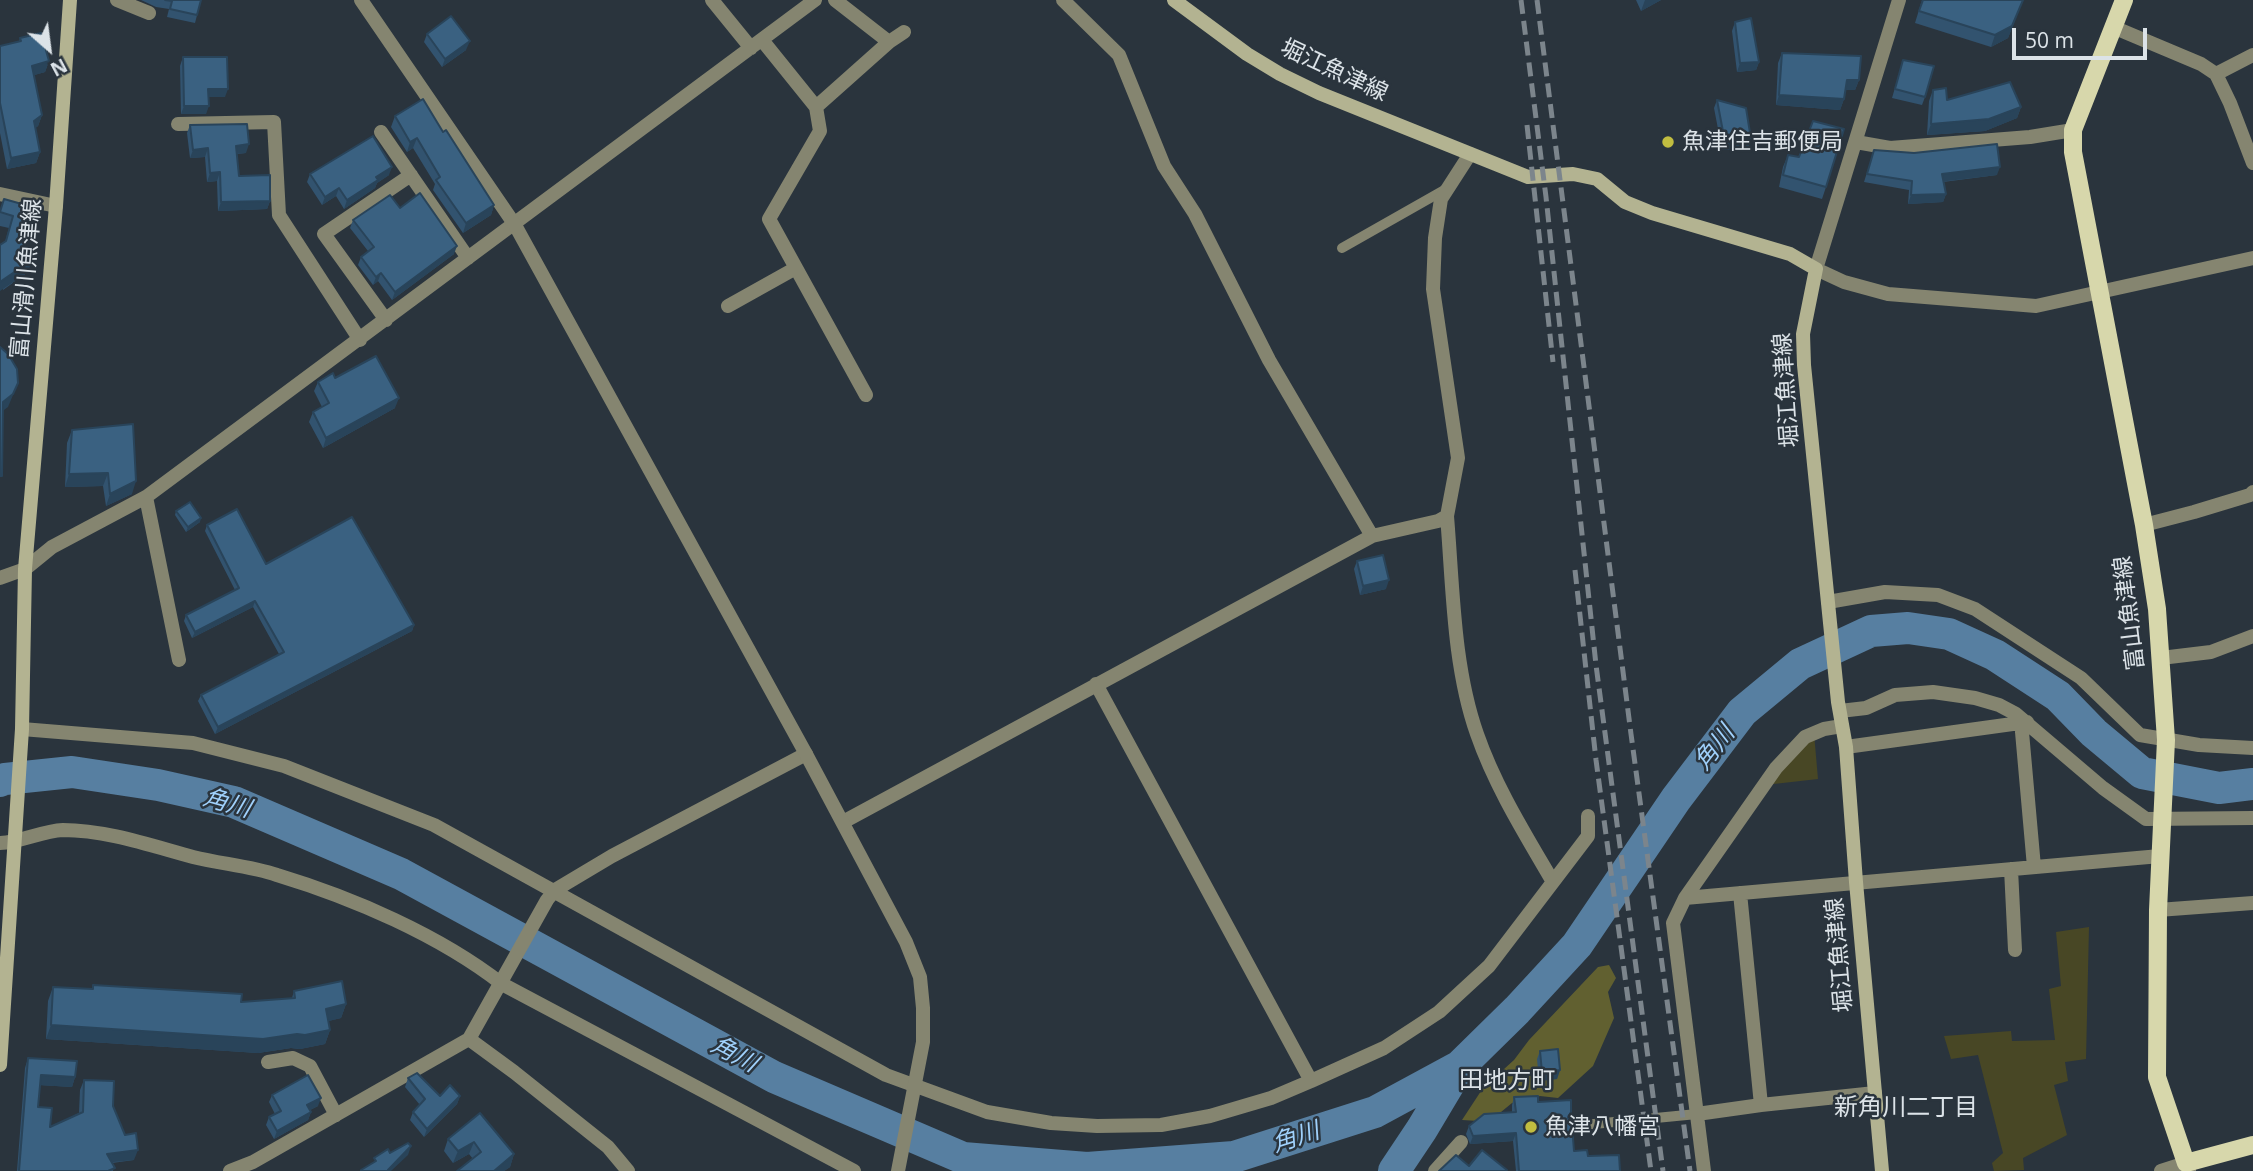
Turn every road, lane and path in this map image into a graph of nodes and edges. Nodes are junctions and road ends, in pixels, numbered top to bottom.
1 (70, 0) edge
2 (117, 0) edge
3 (361, 0) edge
4 (712, 0) edge
5 (815, 0) edge
6 (835, 0) edge
7 (1063, 0) edge
8 (1174, 0) edge
9 (1899, 0) edge
10 (2124, 0) edge
11 (149, 13) dead end
12 (2113, 27) junction
13 (904, 32) dead end
14 (889, 43) junction
15 (757, 44) junction
16 (2253, 55) edge
17 (2216, 74) junction
18 (816, 107) junction
19 (178, 124) dead end
20 (2073, 130) junction
21 (381, 132) dead end
22 (1856, 142) junction
23 (1470, 154) junction
24 (2253, 163) edge
25 (411, 175) junction
26 (1448, 188) junction
27 (0, 194) edge
28 (56, 206) junction
29 (515, 225) junction
30 (1342, 248) dead end
31 (468, 258) junction
32 (2253, 258) edge
33 (796, 268) junction
34 (1816, 269) junction
35 (2099, 293) junction
36 (728, 306) dead end
37 (386, 320) junction
38 (360, 340) junction
39 (866, 396) dead end
40 (2253, 492) edge
41 (146, 497) junction
42 (1447, 516) junction
43 (2144, 525) junction
44 (1372, 536) junction
45 (25, 569) junction
46 (0, 578) edge
47 (1828, 602) junction
48 (2253, 636) edge
49 (2161, 658) junction
50 (179, 660) dead end
51 (1096, 684) junction
52 (1839, 707) junction
53 (2027, 722) junction
54 (1842, 726) junction
55 (22, 736) junction
56 (2166, 745) junction
57 (1846, 747) junction
58 (2253, 748) edge
59 (806, 754) junction
60 (2164, 815) junction
61 (1588, 816) dead end
62 (2253, 818) edge
63 (843, 822) junction
64 (10, 839) edge
65 (2160, 856) junction
66 (2034, 867) junction
67 (2011, 869) junction
68 (1553, 881) junction
69 (1856, 882) junction
70 (1740, 893) junction
71 (551, 895) junction
72 (1685, 898) junction
73 (2253, 903) edge
74 (2158, 910) junction
75 (2015, 950) dead end
76 (503, 981) junction
77 (469, 1039) junction
78 (268, 1062) dead end
79 (0, 1065) edge
80 (1311, 1081) junction
81 (914, 1089) junction
82 (1875, 1093) junction
83 (1761, 1105) junction
84 (1697, 1114) junction
85 (336, 1115) junction
86 (1573, 1126) edge
87 (1461, 1142) dead end
88 (2253, 1145) edge
89 (2188, 1167) edge
90 (230, 1171) edge
91 (628, 1171) edge
92 (854, 1171) edge
93 (898, 1171) edge
94 (1435, 1171) edge
95 (1704, 1171) edge
96 (1882, 1171) edge
97 (2161, 1171) edge

1 - 28 main road, 富山滑川魚津線
2 - 11 street
3 - 29 street
4 - 15 street
5 - 15 street
6 - 14 street
7 - 44 street
8 - 23 main road, 堀江魚津線
9 - 22 street
10 - 12 main road, 富山魚津線
12 - 17 street
12 - 20 main road, 富山魚津線
13 - 14 street
14 - 18 street
15 - 18 street
15 - 29 street
16 - 17 street
17 - 24 street
18 - 33 street
19 - 38 street
20 - 22 street
20 - 35 main road, 富山魚津線
21 - 25 street
22 - 34 street
23 - 26 street
23 - 34 main road, 堀江魚津線
25 - 31 street
25 - 37 street
26 - 30 lane
26 - 42 street
27 - 28 street
28 - 45 main road, 富山滑川魚津線
29 - 31 street
29 - 59 street
31 - 37 street
32 - 35 street
33 - 36 street
33 - 39 street
34 - 35 street
34 - 47 main road, 堀江魚津線
35 - 43 main road, 富山魚津線
37 - 38 street
38 - 41 street
40 - 43 street
41 - 45 street
41 - 50 street
42 - 44 street
42 - 68 street
43 - 49 main road, 富山魚津線
44 - 51 street
45 - 46 street
45 - 55 main road, 富山滑川魚津線
47 - 52 main road, 堀江魚津線
47 - 56 street
48 - 49 street
49 - 56 main road, 富山魚津線
51 - 63 street
51 - 80 street
52 - 53 street
52 - 54 main road, 堀江魚津線
53 - 57 street
53 - 60 street
53 - 66 street
54 - 57 main road, 堀江魚津線
54 - 72 street
55 - 64 main road, 富山滑川魚津線
55 - 71 street
56 - 58 street
56 - 60 main road, 富山魚津線
57 - 69 main road, 堀江魚津線
59 - 63 street
59 - 71 street
60 - 62 street
60 - 65 main road, 富山魚津線
61 - 68 street
63 - 81 street
64 - 76 street
64 - 79 main road, 富山滑川魚津線
65 - 66 street
65 - 74 main road, 富山魚津線
66 - 67 street
67 - 69 street
67 - 75 street
68 - 80 street
69 - 70 street
69 - 82 main road, 堀江魚津線
70 - 72 street
70 - 83 street
71 - 76 street
71 - 81 street
72 - 84 street
73 - 74 street
74 - 89 main road, 富山魚津線
76 - 77 street
76 - 92 street
77 - 85 street
77 - 91 street
78 - 85 street
80 - 81 street
81 - 93 street
82 - 83 street
82 - 96 main road, 堀江魚津線
83 - 84 street
84 - 86 lane
84 - 95 street
85 - 90 street
87 - 94 street
88 - 89 main road
89 - 97 street

